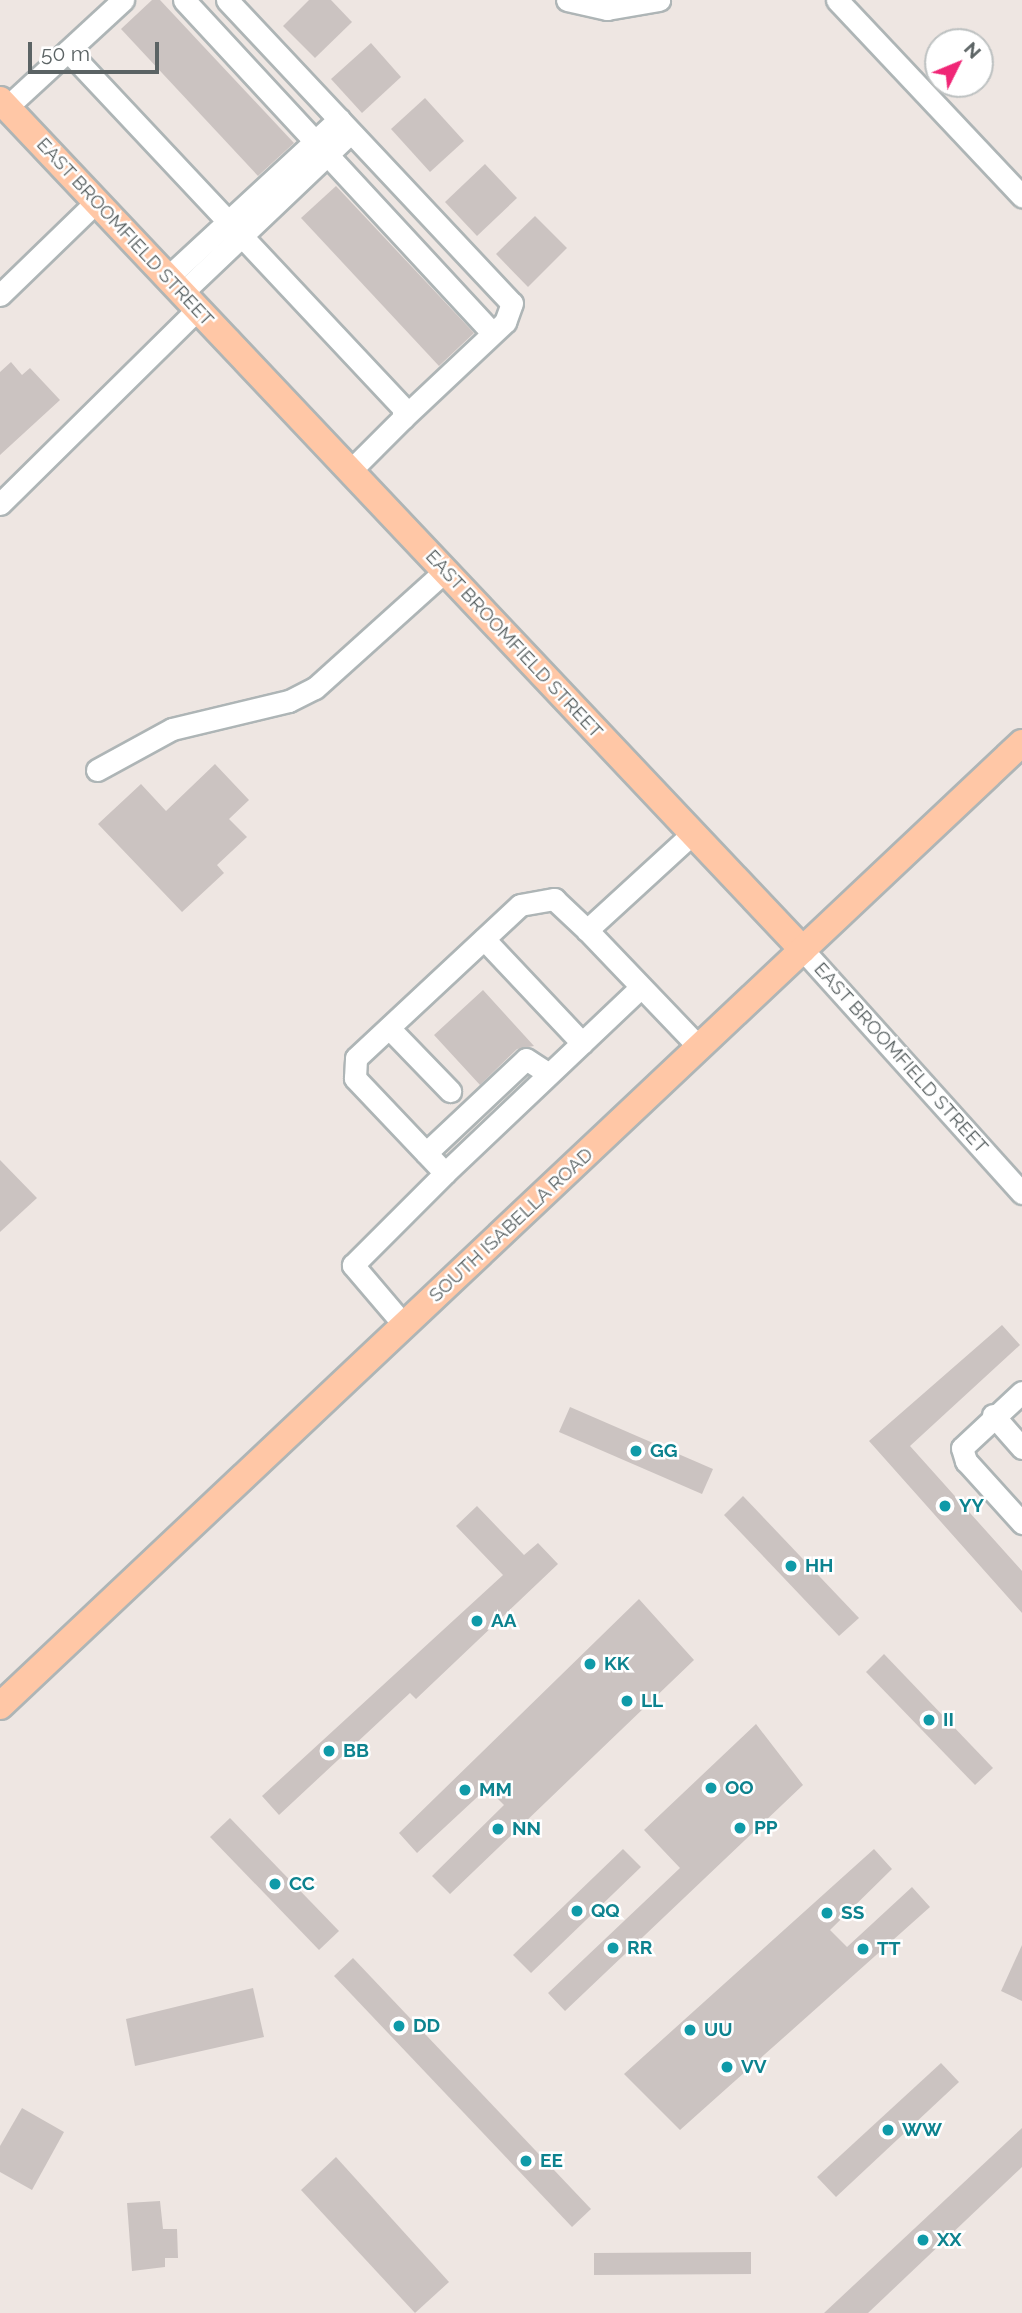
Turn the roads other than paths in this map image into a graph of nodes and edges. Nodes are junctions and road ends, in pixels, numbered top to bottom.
1 (122, 0) edge
2 (184, 0) edge
3 (227, 0) edge
4 (567, 0) edge
5 (659, 0) edge
6 (837, 0) edge
7 (68, 51) junction
8 (3, 104) edge
9 (345, 126) junction
10 (320, 149) junction
11 (1022, 196) edge
12 (96, 202) junction
13 (234, 230) junction
14 (183, 293) junction
15 (0, 295) edge
16 (491, 331) junction
17 (403, 418) junction
18 (350, 471) junction
19 (0, 504) edge
20 (445, 571) junction
21 (1022, 743) edge
22 (97, 770) dead end
23 (693, 833) junction
24 (587, 930) junction
25 (484, 939) junction
26 (803, 950) junction
27 (641, 987) junction
28 (389, 1028) junction
29 (582, 1043) junction
30 (699, 1048) junction
31 (549, 1074) junction
32 (450, 1091) dead end
33 (426, 1153) junction
34 (446, 1173) junction
35 (1022, 1193) edge
36 (404, 1325) junction
37 (1022, 1392) edge
38 (993, 1415) junction
39 (1022, 1448) edge
40 (1022, 1523) edge
41 (0, 1706) edge

1 - 7 street
2 - 10 street
3 - 9 street
4 - 5 street
6 - 11 street
7 - 8 street
7 - 13 street
8 - 12 main road, EAST BROOMFIELD STREET
9 - 10 street
9 - 16 street
10 - 13 street
10 - 16 street
12 - 14 main road, EAST BROOMFIELD STREET
12 - 15 street
13 - 14 street
13 - 17 street
14 - 18 main road, EAST BROOMFIELD STREET
14 - 19 street
16 - 17 street
17 - 18 street
18 - 20 main road, EAST BROOMFIELD STREET
20 - 22 street
20 - 23 main road, EAST BROOMFIELD STREET
21 - 26 main road, SOUTH ISABELLA ROAD
23 - 24 street
23 - 26 main road, EAST BROOMFIELD STREET
24 - 25 street
24 - 27 street
25 - 28 street
25 - 29 street
26 - 30 main road, SOUTH ISABELLA ROAD
26 - 35 street, EAST BROOMFIELD STREET
27 - 29 street
27 - 30 street
28 - 32 street
28 - 33 street
29 - 31 street
30 - 36 main road, SOUTH ISABELLA ROAD
31 - 33 street
31 - 34 street
33 - 34 street
34 - 36 street
36 - 41 main road, SOUTH ISABELLA ROAD
37 - 38 street
38 - 39 street
38 - 40 street

